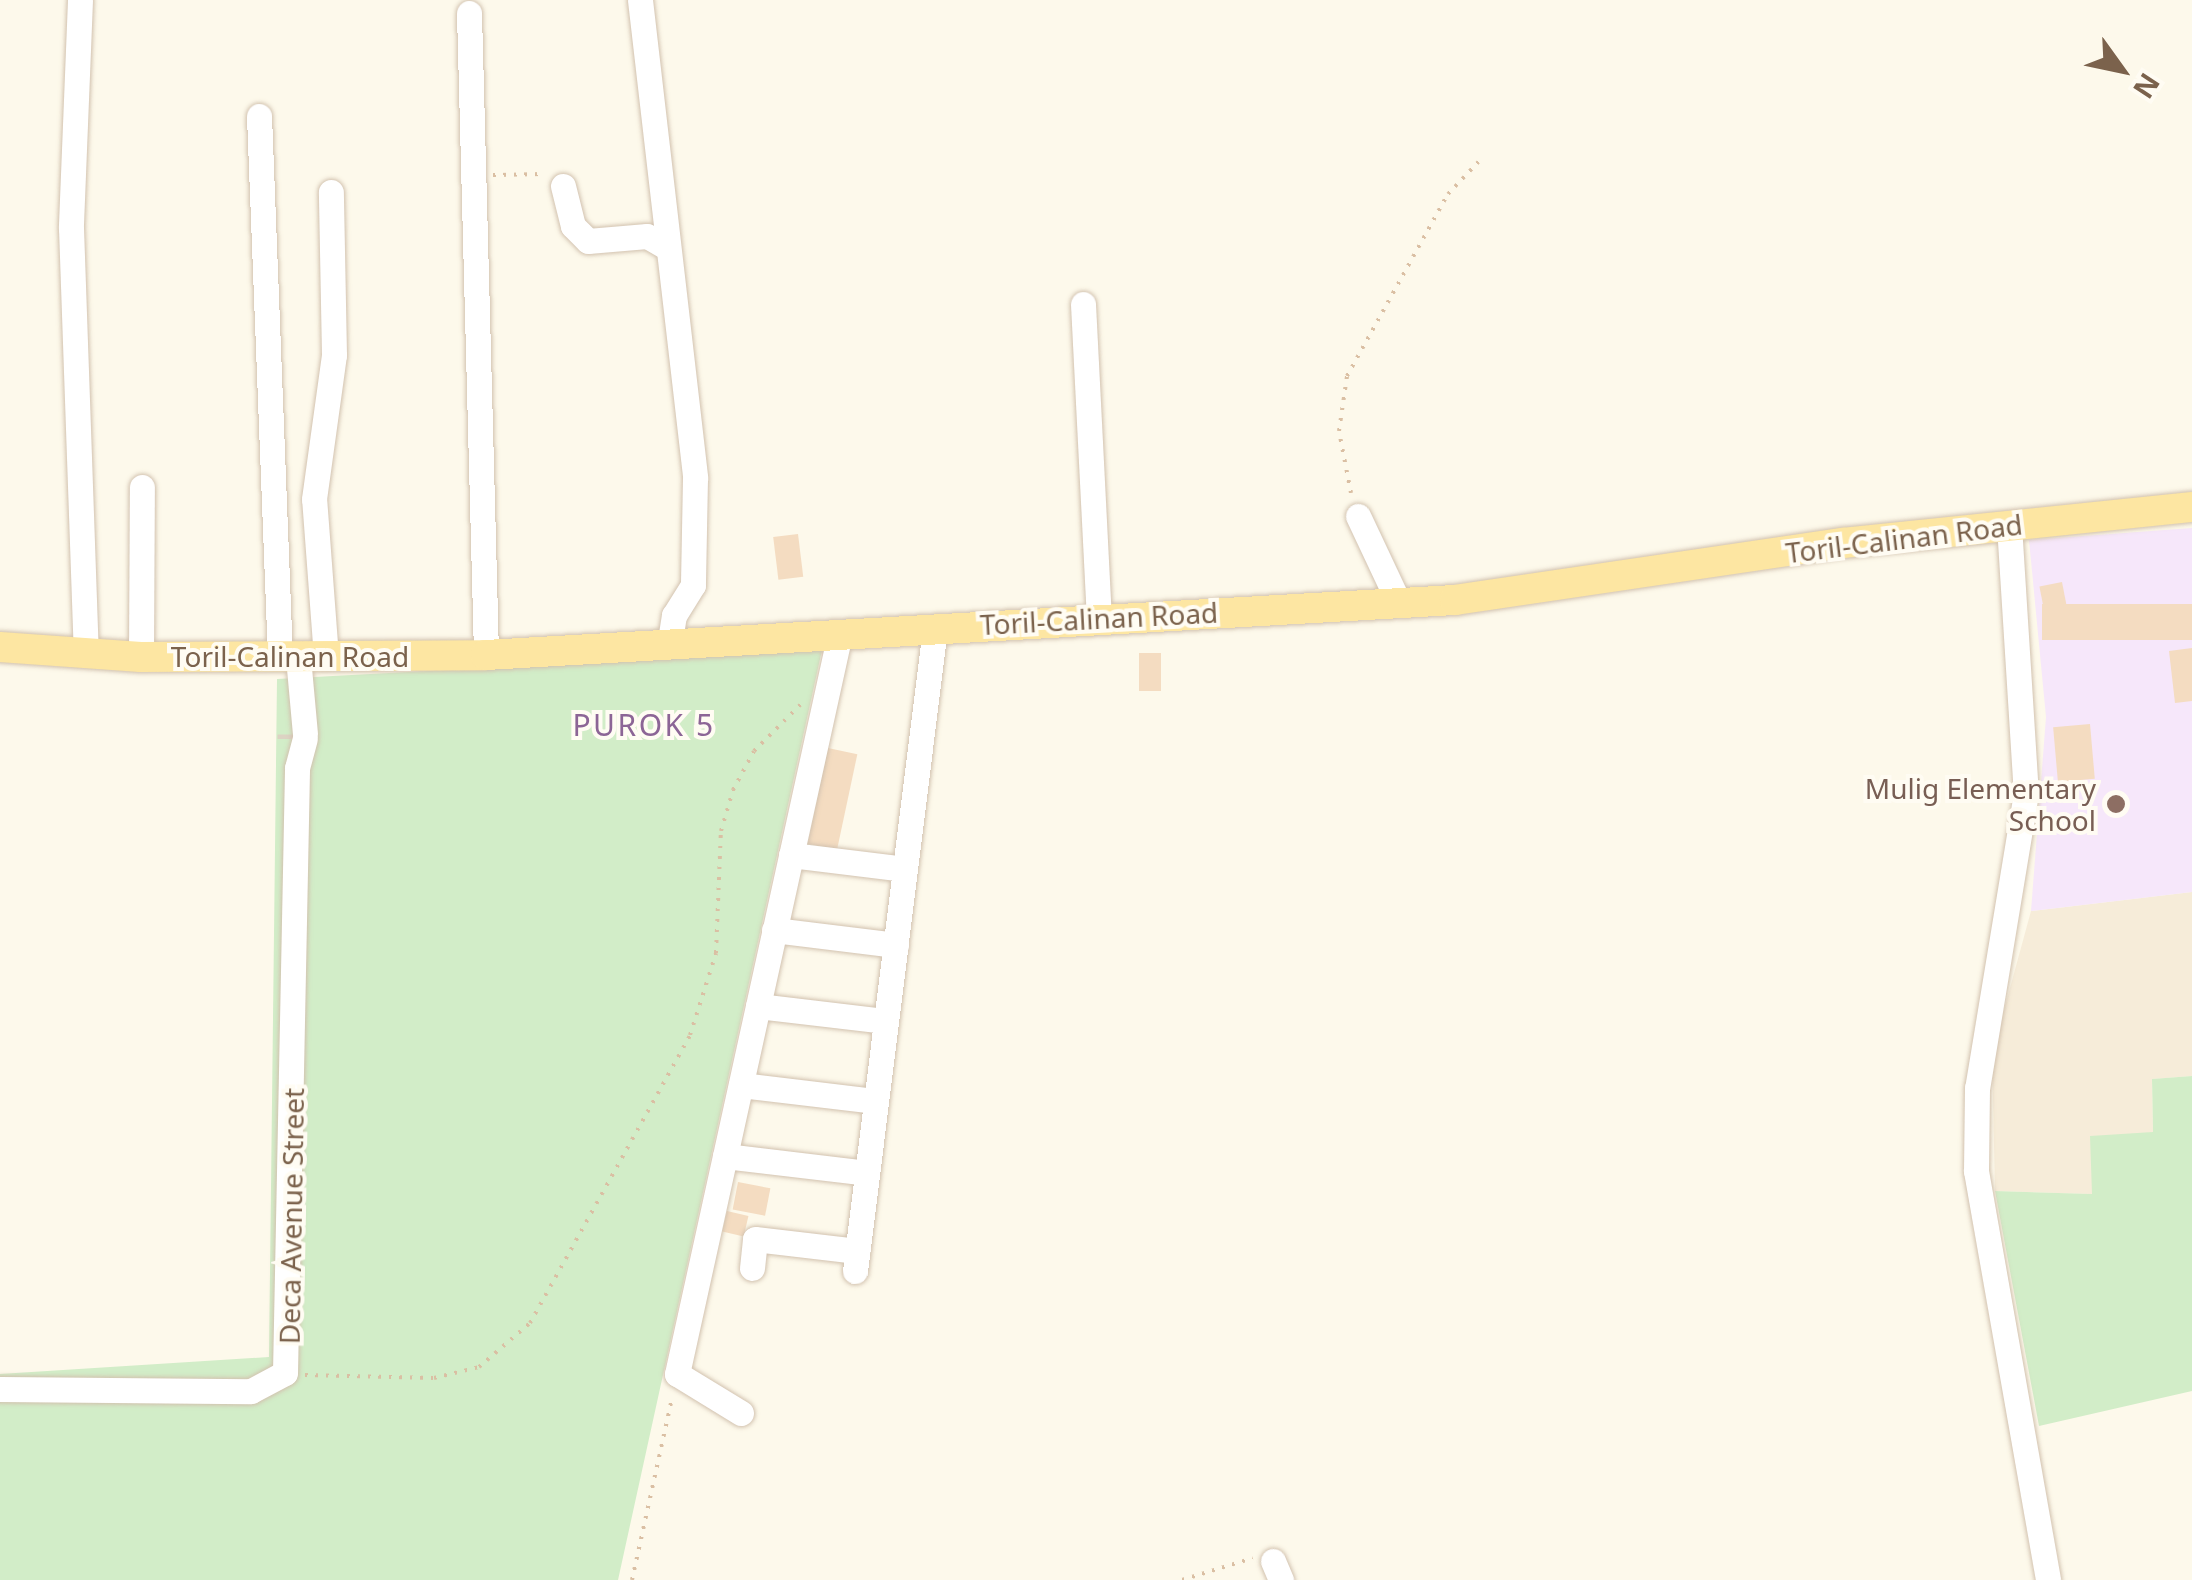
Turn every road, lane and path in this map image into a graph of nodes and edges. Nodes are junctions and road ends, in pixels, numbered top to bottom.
1 (80, 0) edge
2 (640, 0) edge
3 (468, 13) dead end
4 (259, 116) dead end
5 (1480, 160) dead end
6 (473, 176) junction
7 (563, 186) joint
8 (331, 192) dead end
9 (668, 248) junction
10 (1083, 304) dead end
11 (142, 487) dead end
12 (2192, 507) edge
13 (1358, 516) joint
14 (2009, 526) junction
15 (1400, 603) junction
16 (1099, 615) junction
17 (936, 628) junction
18 (840, 632) junction
19 (670, 645) junction
20 (0, 648) edge
21 (86, 655) junction
22 (486, 655) junction
23 (142, 657) junction
24 (301, 657) junction
25 (831, 675) junction
26 (791, 855) junction
27 (906, 868) junction
28 (774, 930) junction
29 (896, 945) junction
30 (758, 1006) junction
31 (886, 1021) junction
32 (741, 1084) junction
33 (876, 1101) junction
34 (725, 1156) junction
35 (867, 1173) junction
36 (752, 1268) dead end
37 (285, 1372) junction
38 (677, 1374) junction
39 (0, 1388) edge
40 (741, 1413) dead end
41 (1277, 1571) edge
42 (632, 1580) edge
43 (1182, 1580) edge
44 (2048, 1580) edge

1 - 21 street
2 - 9 street
3 - 6 street
4 - 24 street
5 - 13 path
6 - 7 path
6 - 22 street
7 - 9 street
8 - 24 street
9 - 19 street
10 - 16 street
11 - 23 street
12 - 14 main road, Toril-Calinan Road
13 - 15 street
14 - 15 main road, Toril-Calinan Road
14 - 44 street
15 - 16 main road, Toril-Calinan Road
16 - 17 main road, Toril-Calinan Road
17 - 18 main road, Toril-Calinan Road
17 - 27 street
18 - 19 main road, Toril-Calinan Road
18 - 25 street
19 - 22 main road, Toril-Calinan Road
20 - 21 main road, Toril-Calinan Road
21 - 23 main road, Toril-Calinan Road
22 - 24 main road, Toril-Calinan Road
23 - 24 main road, Toril-Calinan Road
24 - 37 street, Deca Avenue Street
25 - 26 street
25 - 37 path
26 - 27 street
26 - 28 street
27 - 29 street
28 - 29 street
28 - 30 street
29 - 31 street
30 - 31 street
30 - 32 street
31 - 33 street
32 - 33 street
32 - 34 street
33 - 35 street
34 - 35 street
34 - 38 street
35 - 36 street
37 - 39 street, Deca Avenue Street
38 - 40 street
38 - 42 path
41 - 43 path

